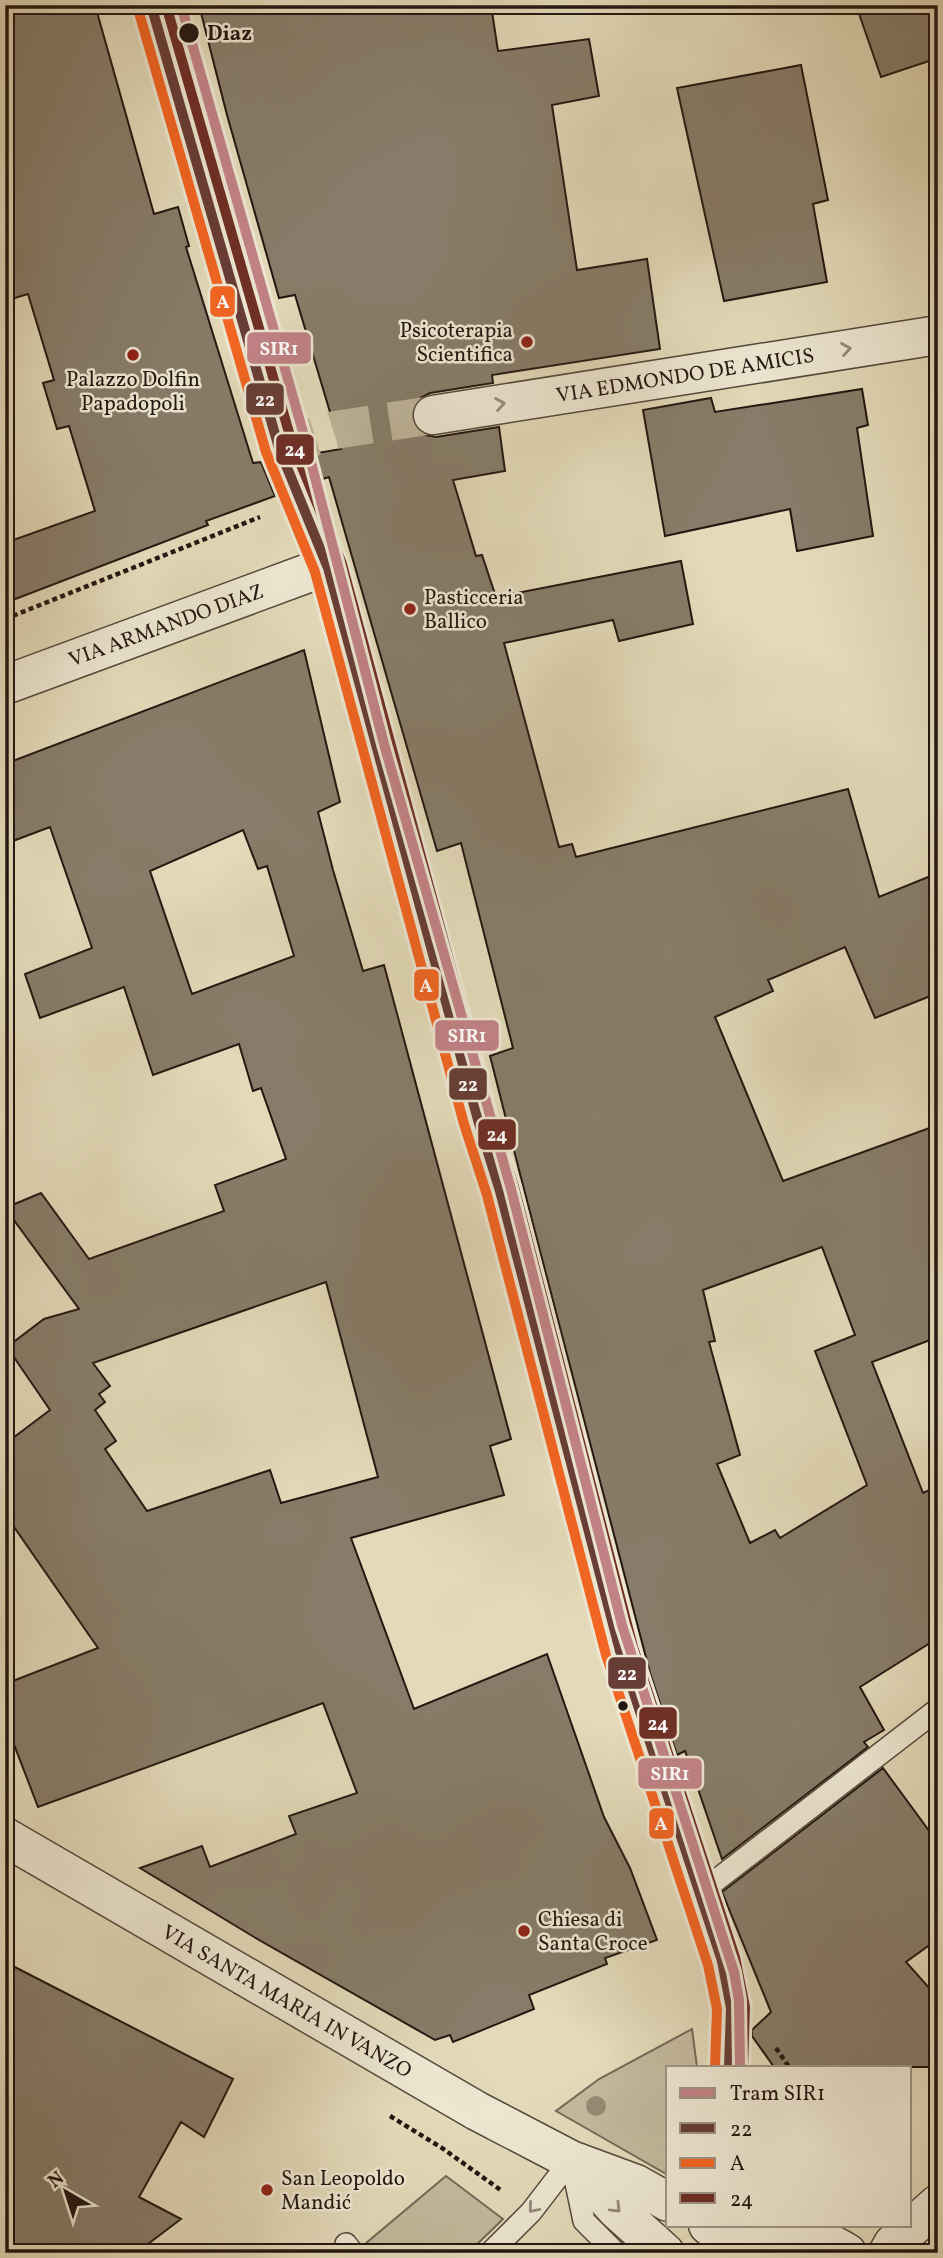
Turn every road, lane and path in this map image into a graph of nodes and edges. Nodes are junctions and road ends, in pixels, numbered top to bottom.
1 (152, 5) edge
2 (938, 335) edge
3 (433, 415) tunnel mouth
4 (264, 515) dead end
5 (328, 568) junction
6 (5, 619) edge
7 (5, 685) edge
8 (938, 1709) edge
9 (5, 1837) edge
10 (698, 1887) junction
11 (729, 2066) edge
12 (571, 2160) junction
13 (666, 2201) edge
14 (938, 2204) edge
15 (710, 2226) edge
16 (735, 2243) edge
17 (490, 2253) edge
18 (617, 2253) edge
19 (665, 2253) edge
20 (846, 2253) edge
21 (888, 2253) edge

1 - 5 street
3 -> 2 street, VIA EDMONDO DE AMICIS
4 - 6 path
5 - 7 street, VIA ARMANDO DIAZ
5 - 10 street
8 - 10 lane
9 - 12 street, VIA SANTA MARIA IN VANZO
10 - 11 street
12 - 13 street, VIA SANTA MARIA IN VANZO
12 -> 17 lane
12 - 18 lane
12 -> 19 street, VIA SANTA MARIA IN VANZO
14 - 21 street
15 - 16 street
16 - 20 street

